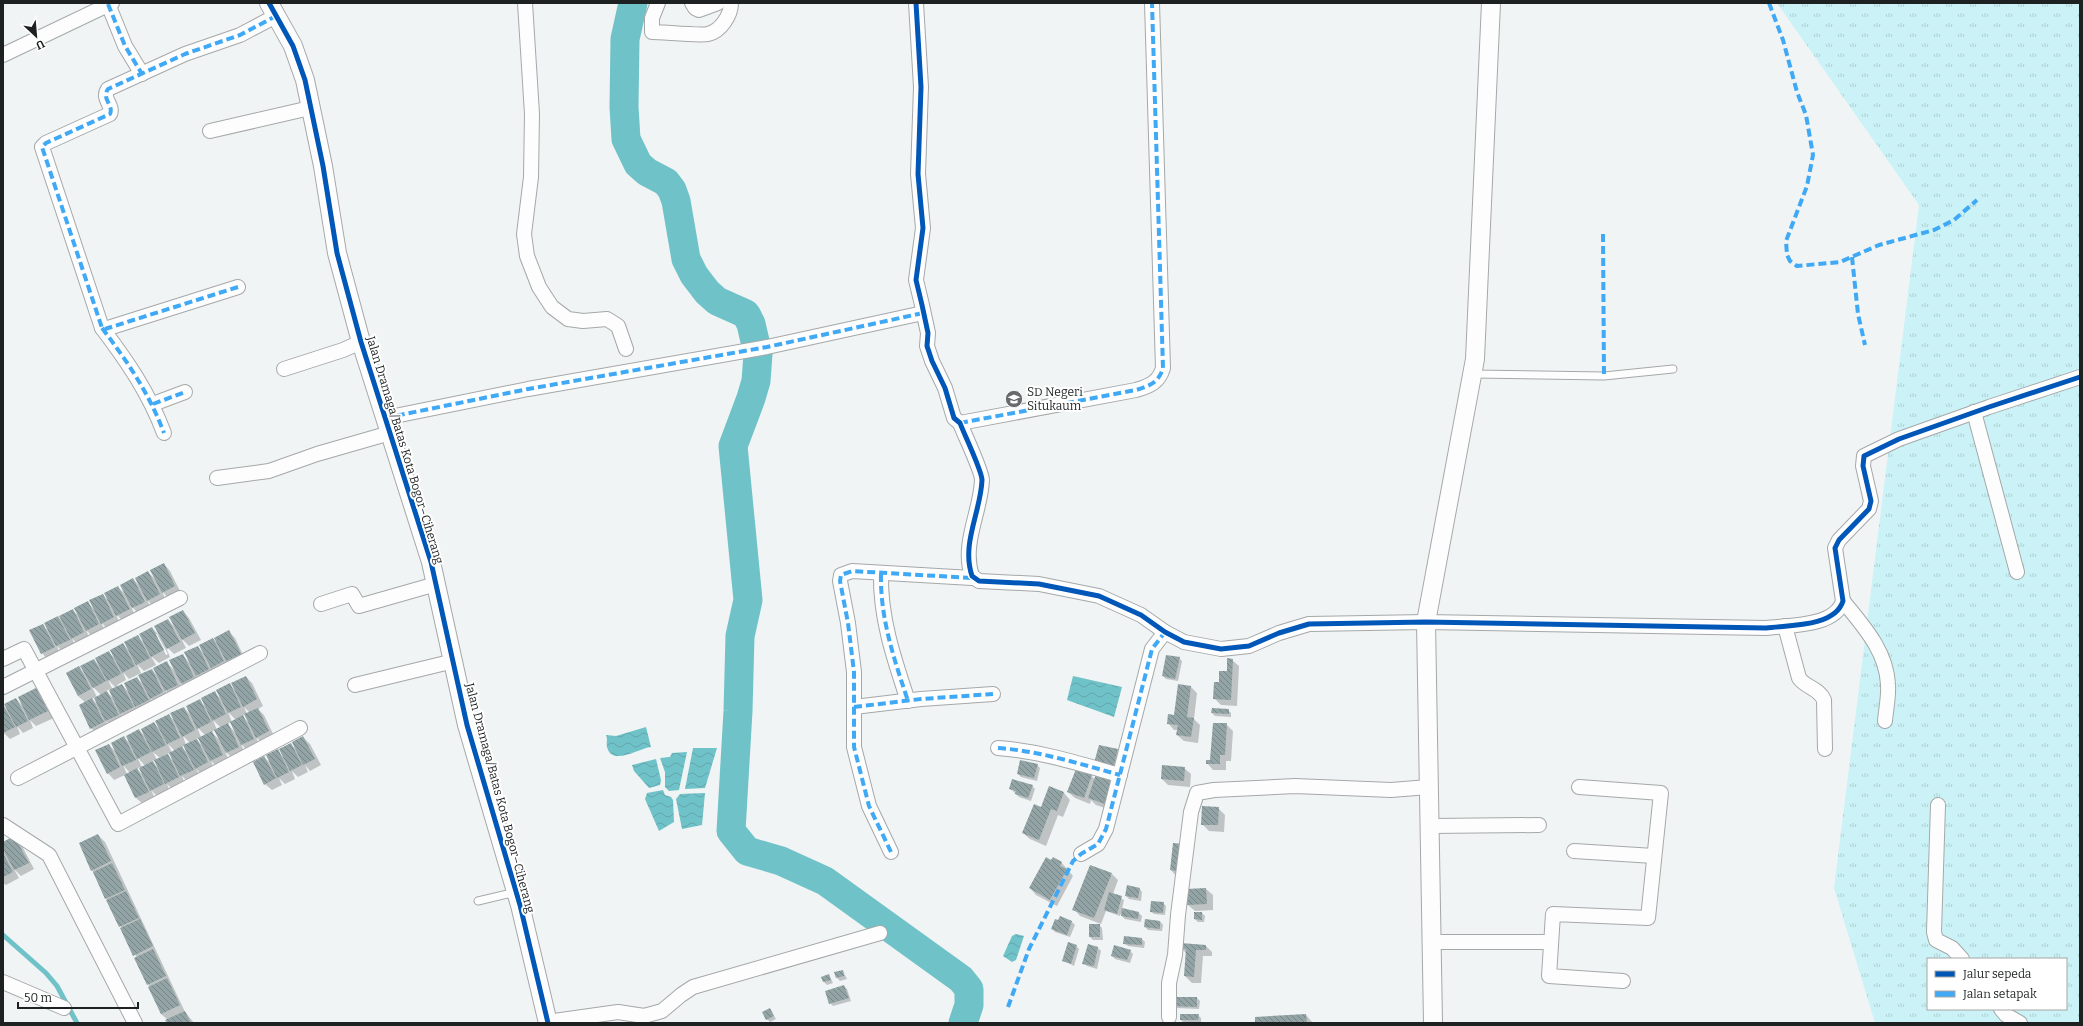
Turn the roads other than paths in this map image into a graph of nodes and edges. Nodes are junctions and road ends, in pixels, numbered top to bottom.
1 (525, 3) edge
2 (658, 3) edge
3 (718, 3) edge
4 (731, 3) edge
5 (916, 3) edge
6 (1152, 3) edge
7 (1491, 3) edge
8 (110, 4) edge
9 (696, 7) edge
10 (273, 9) edge
11 (708, 34) junction
12 (3, 55) edge
13 (142, 74) junction
14 (310, 108) junction
15 (210, 131) dead end
16 (238, 287) dead end
17 (923, 313) junction
18 (102, 328) junction
19 (361, 342) junction
20 (626, 349) dead end
21 (284, 369) dead end
22 (1673, 369) dead end
23 (1471, 374) junction
24 (2080, 378) edge
25 (185, 392) dead end
26 (152, 404) junction
27 (1974, 412) junction
28 (960, 423) junction
29 (388, 425) junction
30 (164, 433) dead end
31 (217, 478) dead end
32 (2018, 572) dead end
33 (881, 574) junction
34 (972, 578) junction
35 (436, 584) junction
36 (180, 598) dead end
37 (1843, 601) junction
38 (321, 604) dead end
39 (1426, 622) junction
40 (1785, 626) junction
41 (1165, 632) junction
42 (260, 653) dead end
43 (3, 659) edge
44 (454, 661) junction
45 (36, 670) junction
46 (355, 685) dead end
47 (3, 687) edge
48 (992, 694) dead end
49 (908, 701) junction
50 (854, 707) junction
51 (1885, 721) dead end
52 (300, 728) dead end
53 (77, 747) junction
54 (998, 748) dead end
55 (1825, 749) dead end
56 (1120, 775) junction
57 (18, 778) dead end
58 (1429, 787) junction
59 (1579, 788) dead end
60 (1938, 805) dead end
61 (1539, 825) dead end
62 (4, 826) edge
63 (1431, 826) junction
64 (1574, 851) dead end
65 (891, 852) dead end
66 (1081, 854) dead end
67 (1654, 856) junction
68 (516, 892) junction
69 (478, 901) dead end
70 (880, 933) dead end
71 (1432, 942) junction
72 (1550, 942) junction
73 (1961, 958) edge
74 (1623, 981) dead end
75 (3, 982) edge
76 (64, 1008) dead end
77 (2002, 1010) edge
78 (1169, 1017) dead end
79 (135, 1023) edge
80 (548, 1023) edge
81 (1433, 1023) edge
82 (2020, 1023) edge

1 - 20 street
2 - 11 street
3 - 9 street
4 - 11 street
5 - 17 street
6 - 28 street
7 - 23 street
8 - 12 street
8 - 13 street
9 - 11 street
10 - 13 street
10 - 14 street, Jalan Dramaga/Batas Kota Bogor–Ciherang
13 - 18 street
14 - 15 street
14 - 19 street, Jalan Dramaga/Batas Kota Bogor–Ciherang
16 - 18 street
17 - 28 street
17 - 29 street
18 - 26 street
19 - 21 street
19 - 29 street, Jalan Dramaga/Batas Kota Bogor–Ciherang
22 - 23 lane
23 - 39 street
24 - 27 street
25 - 26 street
26 - 30 street
27 - 32 street
27 - 37 street
28 - 34 street
29 - 31 street
29 - 35 street, Jalan Dramaga/Batas Kota Bogor–Ciherang
33 - 34 street
33 - 49 street
33 - 50 street
34 - 41 street
35 - 38 street
35 - 44 street, Jalan Dramaga/Batas Kota Bogor–Ciherang
36 - 45 street
37 - 40 street
37 - 51 street
39 - 40 street
39 - 41 street
39 - 58 street
40 - 55 street
41 - 56 street
42 - 53 street
43 - 45 street
44 - 46 street
44 - 68 street, Jalan Dramaga/Batas Kota Bogor–Ciherang
45 - 47 street
45 - 53 street
48 - 49 street
49 - 50 street
50 - 65 street
52 - 53 street
53 - 57 street
54 - 56 street
56 - 66 street
58 - 63 street
58 - 78 street
59 - 67 street
60 - 73 street
61 - 63 street
62 - 79 street
63 - 71 street
64 - 67 street
67 - 72 street
68 - 69 lane
68 - 80 street, Jalan Dramaga/Batas Kota Bogor–Ciherang
70 - 80 street
71 - 72 street
71 - 81 street
72 - 74 street
75 - 76 street
77 - 82 street

